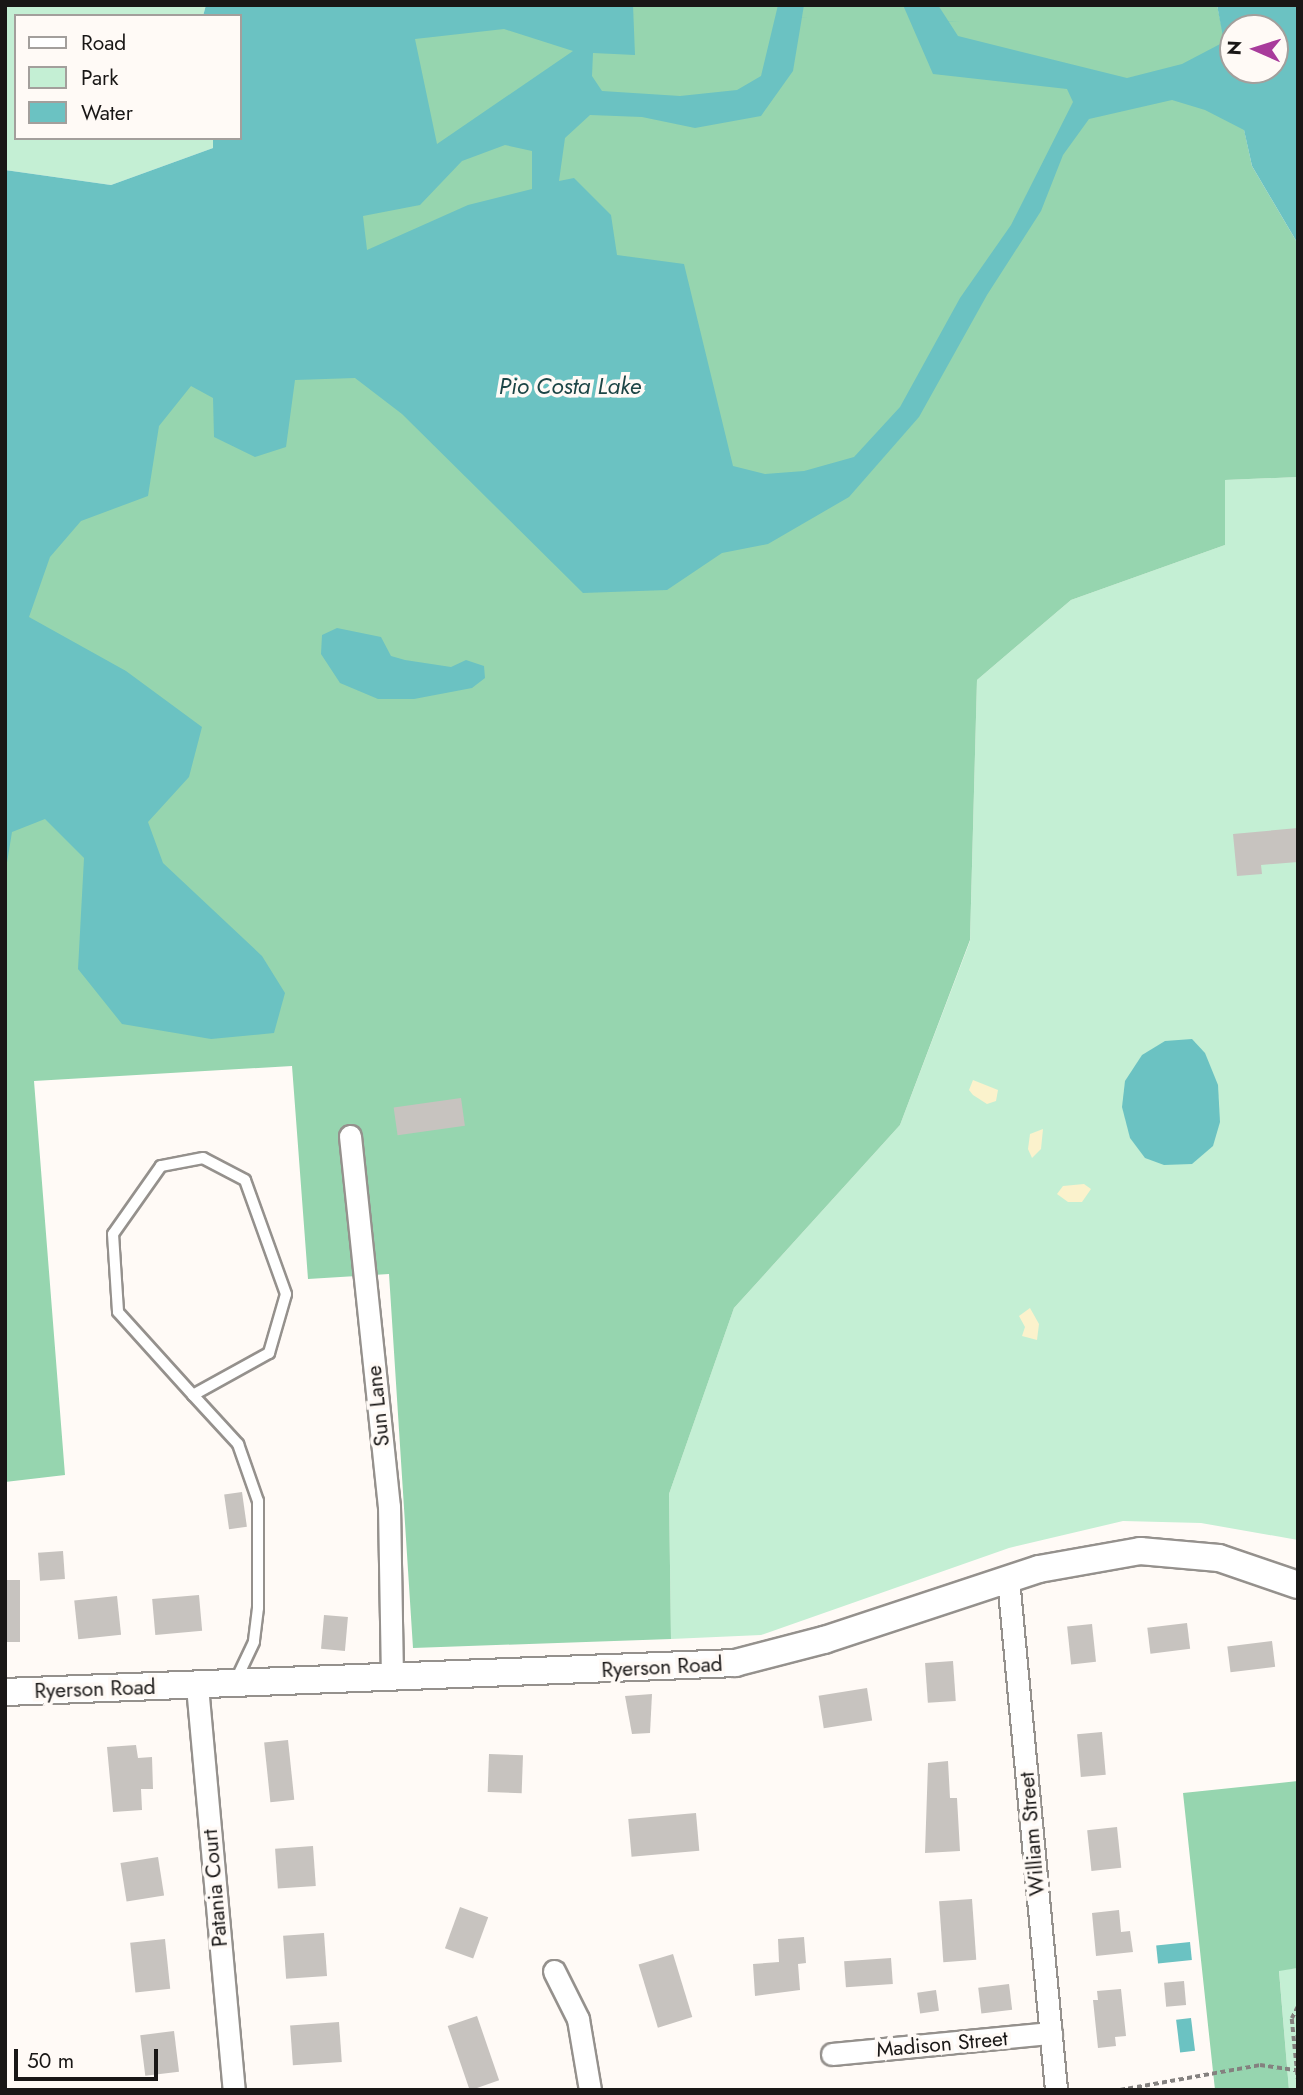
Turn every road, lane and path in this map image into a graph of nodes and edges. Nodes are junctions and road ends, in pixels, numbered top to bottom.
1 (350, 1136) dead end
2 (193, 1395) junction
3 (1008, 1579) junction
4 (1298, 1585) edge
5 (393, 1676) junction
6 (234, 1684) junction
7 (197, 1686) junction
8 (5, 1692) edge
9 (554, 1971) dead end
10 (1298, 2007) edge
11 (1051, 2033) junction
12 (832, 2054) dead end
13 (1297, 2070) edge
14 (1298, 2080) edge
15 (234, 2090) edge
16 (590, 2090) edge
17 (1056, 2090) edge
18 (1120, 2090) edge

1 - 5 street, Sun Lane
2 - 2 lane
2 - 6 lane
3 - 4 street, Ryerson Road
3 - 5 street, Ryerson Road
3 - 11 street, William Street
5 - 6 street, Ryerson Road
6 - 7 street, Ryerson Road
7 - 8 street, Ryerson Road
7 - 15 street, Patania Court
9 - 16 street
10 - 13 path
11 - 12 street, Madison Street
11 - 17 street, William Street
13 - 14 path
13 - 18 path

